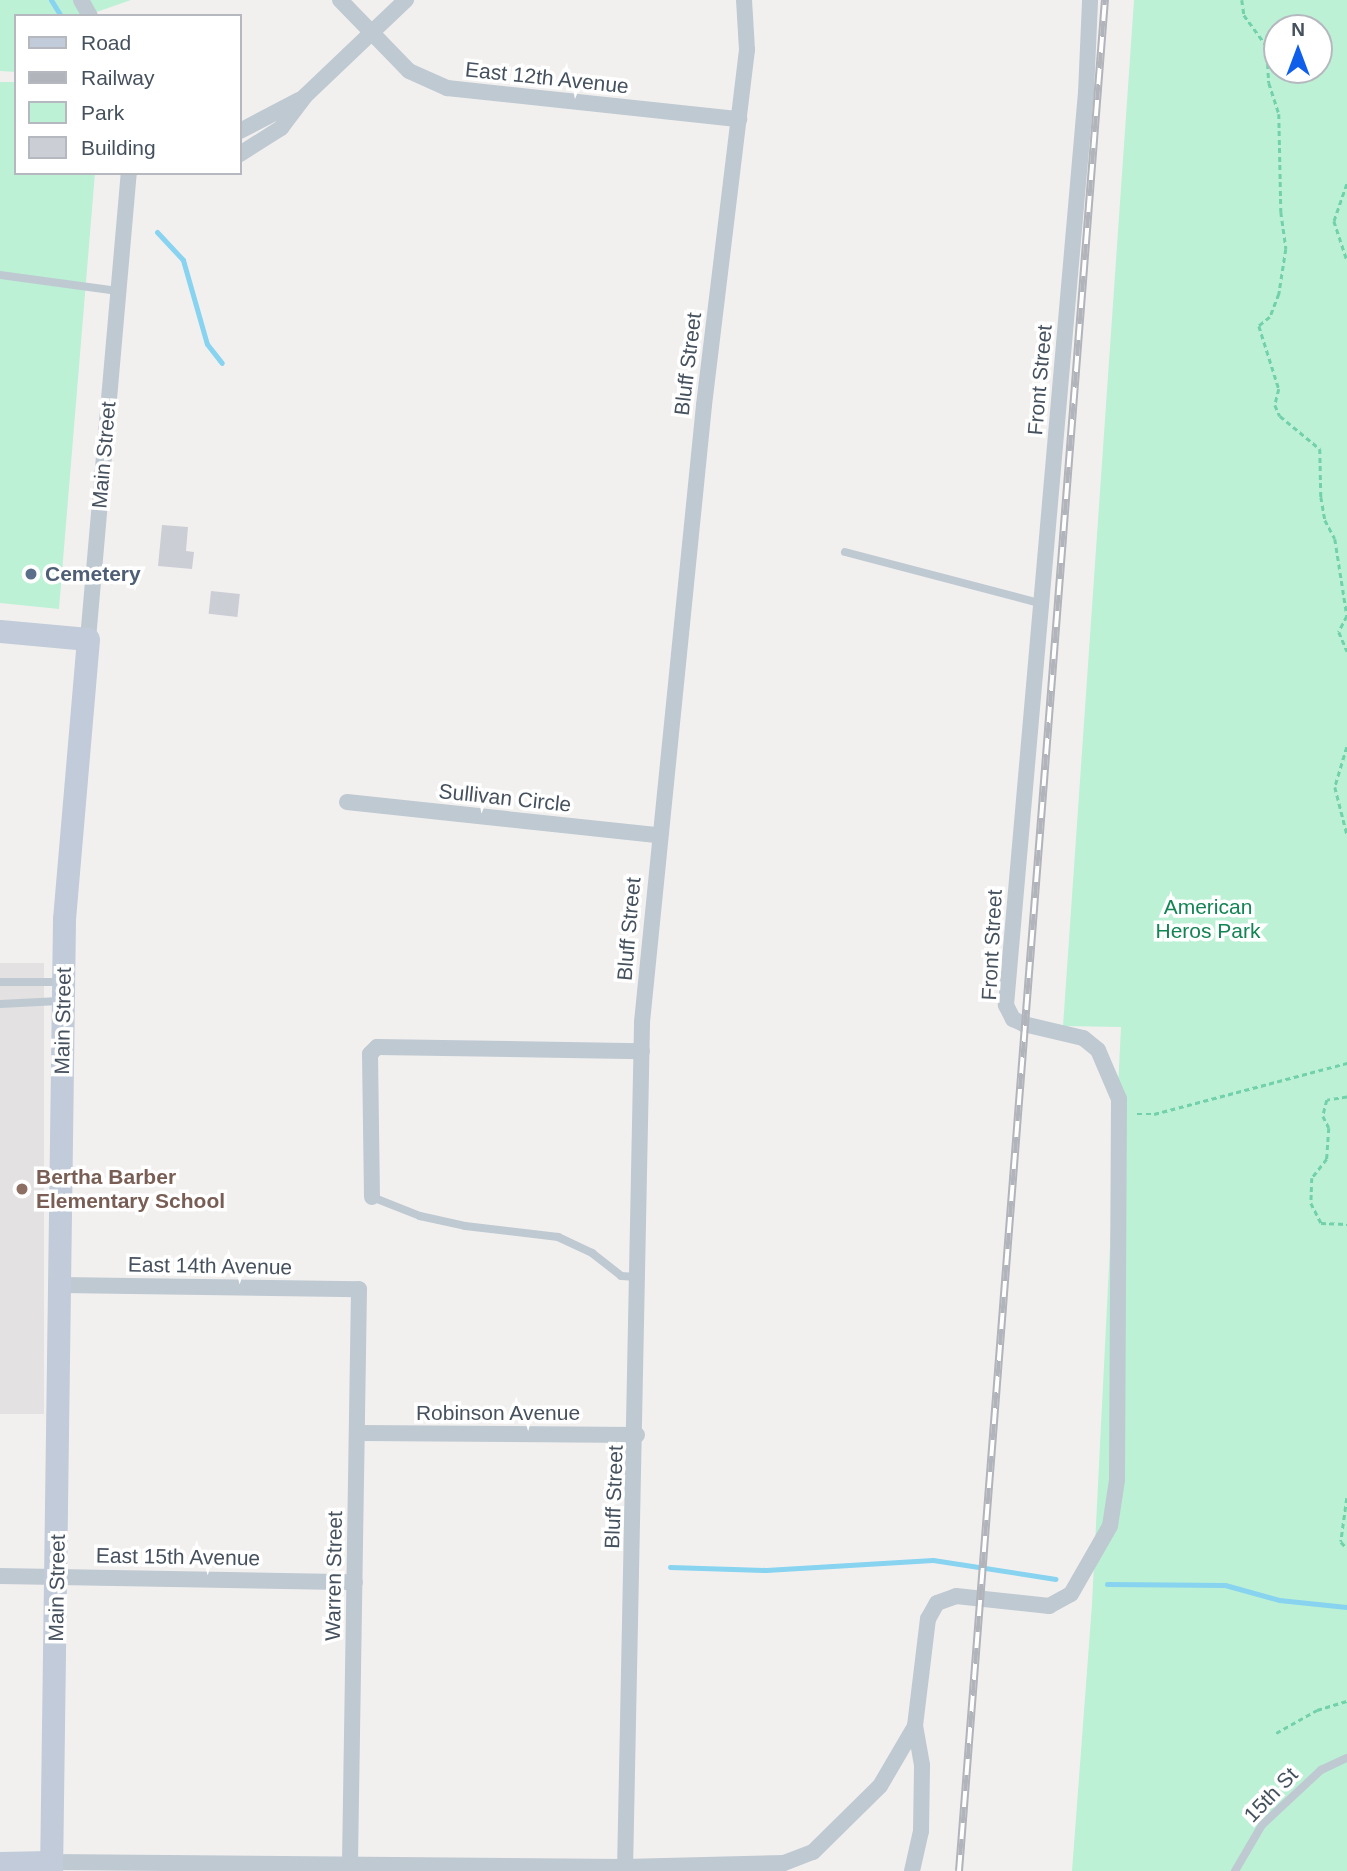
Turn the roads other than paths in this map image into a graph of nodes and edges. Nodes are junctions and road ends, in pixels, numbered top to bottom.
1 (340, 0) edge
2 (406, 0) edge
3 (744, 0) edge
4 (1090, 0) edge
5 (369, 34) junction
6 (304, 97) junction
7 (739, 119) junction
8 (242, 130) edge
9 (242, 153) edge
10 (129, 175) edge
11 (0, 275) edge
12 (118, 291) junction
13 (845, 552) dead end
14 (1040, 603) junction
15 (0, 631) edge
16 (88, 639) junction
17 (347, 802) dead end
18 (658, 835) junction
19 (0, 982) edge
20 (63, 992) junction
21 (0, 1004) edge
22 (642, 1051) junction
23 (372, 1197) joint
24 (640, 1277) junction
25 (60, 1284) junction
26 (359, 1289) joint
27 (359, 1433) junction
28 (637, 1435) junction
29 (0, 1576) edge
30 (58, 1577) junction
31 (355, 1582) junction
32 (915, 1726) junction
33 (1347, 1758) edge
34 (0, 1863) edge
35 (51, 1867) edge
36 (208, 1867) edge
37 (364, 1867) edge
38 (625, 1869) edge
39 (912, 1871) edge
40 (1235, 1871) edge

1 - 5 street, East 12th Avenue
2 - 5 street
3 - 7 street, Bluff Street
4 - 14 street, Front Street
5 - 6 street
5 - 7 street, East 12th Avenue
6 - 8 street
6 - 9 street
7 - 18 street, Bluff Street
10 - 12 street, Main Street
11 - 12 lane
12 - 16 street, Main Street
13 - 14 lane
14 - 32 street, Front Street
15 - 16 street
16 - 20 street, Main Street
17 - 18 street, Sullivan Circle
18 - 22 street, Bluff Street
19 - 20 lane
20 - 21 lane
20 - 25 street, Main Street
22 - 23 street
22 - 24 street, Bluff Street
23 - 24 lane
24 - 28 street, Bluff Street
25 - 26 street, East 14th Avenue
25 - 30 street, Main Street
26 - 27 street, Warren Street
27 - 28 street, Robinson Avenue
27 - 31 street, Warren Street
28 - 38 street, Bluff Street
29 - 30 street, East 15th Avenue
30 - 31 street, East 15th Avenue
30 - 35 street, Main Street
31 - 37 street, Warren Street
32 - 38 street
32 - 39 street
33 - 40 lane, 15th St
34 - 35 street
35 - 36 street
36 - 37 street
37 - 38 street

